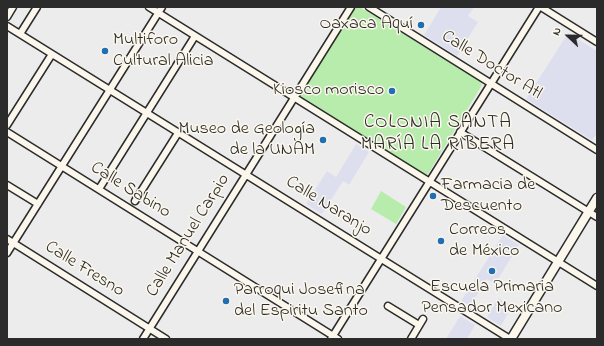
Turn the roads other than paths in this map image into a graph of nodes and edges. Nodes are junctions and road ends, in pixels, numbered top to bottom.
1 (13, 7) edge
2 (37, 7) edge
3 (149, 7) edge
4 (351, 7) edge
5 (369, 7) edge
6 (540, 7) edge
7 (160, 10) edge
8 (7, 17) edge
9 (7, 26) edge
10 (20, 34) junction
11 (195, 36) junction
12 (597, 42) edge
13 (52, 54) junction
14 (492, 84) junction
15 (110, 89) junction
16 (294, 98) junction
17 (147, 113) junction
18 (7, 125) edge
19 (7, 132) edge
20 (460, 132) junction
21 (178, 133) junction
22 (597, 150) edge
23 (62, 166) junction
24 (245, 174) junction
25 (429, 182) junction
26 (7, 185) edge
27 (99, 189) junction
28 (597, 198) edge
29 (134, 202) dead end
30 (38, 204) junction
31 (588, 212) junction
32 (597, 217) edge
33 (7, 239) edge
34 (13, 243) junction
35 (198, 251) junction
36 (7, 253) edge
37 (381, 258) junction
38 (559, 260) junction
39 (597, 286) edge
40 (388, 306) dead end
41 (424, 319) dead end
42 (420, 325) junction
43 (149, 328) junction
44 (334, 338) edge
45 (143, 339) edge
46 (166, 339) edge
47 (411, 339) edge
48 (510, 339) edge

1 - 8 street
2 - 10 street
3 - 7 street
4 - 16 street, Calle Manuel Carpio
5 - 14 street, Calle Doctor Atl
6 - 12 street
6 - 14 street
7 - 11 street
7 - 15 street
9 - 10 street, Calle Naranjo
10 - 13 street, Calle Naranjo
11 - 16 street
11 - 17 street
13 - 15 street, Calle Naranjo
13 - 18 street
14 - 20 street
14 - 22 street, Calle Doctor Atl
15 - 17 street, Calle Naranjo
15 - 23 street
16 - 24 street, Calle Manuel Carpio
16 - 25 street
17 - 21 street, Calle Naranjo
17 - 27 street
19 - 23 street, Calle Sabino
20 - 25 street
20 - 31 street
21 - 24 street, Calle Naranjo
21 - 29 street
23 - 27 street, Calle Sabino
23 - 30 street
24 - 35 street, Calle Manuel Carpio
24 - 37 street, Calle Naranjo
25 - 37 street
25 - 38 street
26 - 30 street
27 - 35 street, Calle Sabino
28 - 31 main road
30 - 34 street
31 - 32 street
31 - 38 main road
33 - 34 street, Calle Fresno
34 - 36 street
34 - 43 street, Calle Fresno
35 - 43 street, Calle Manuel Carpio
35 - 44 street, Calle Sabino
37 - 44 street
37 - 48 street, Calle Naranjo
38 - 39 street
38 - 48 main road
40 - 42 street
41 - 42 street
42 - 47 street
43 - 45 street, Calle Manuel Carpio
43 - 46 street, Calle Fresno

